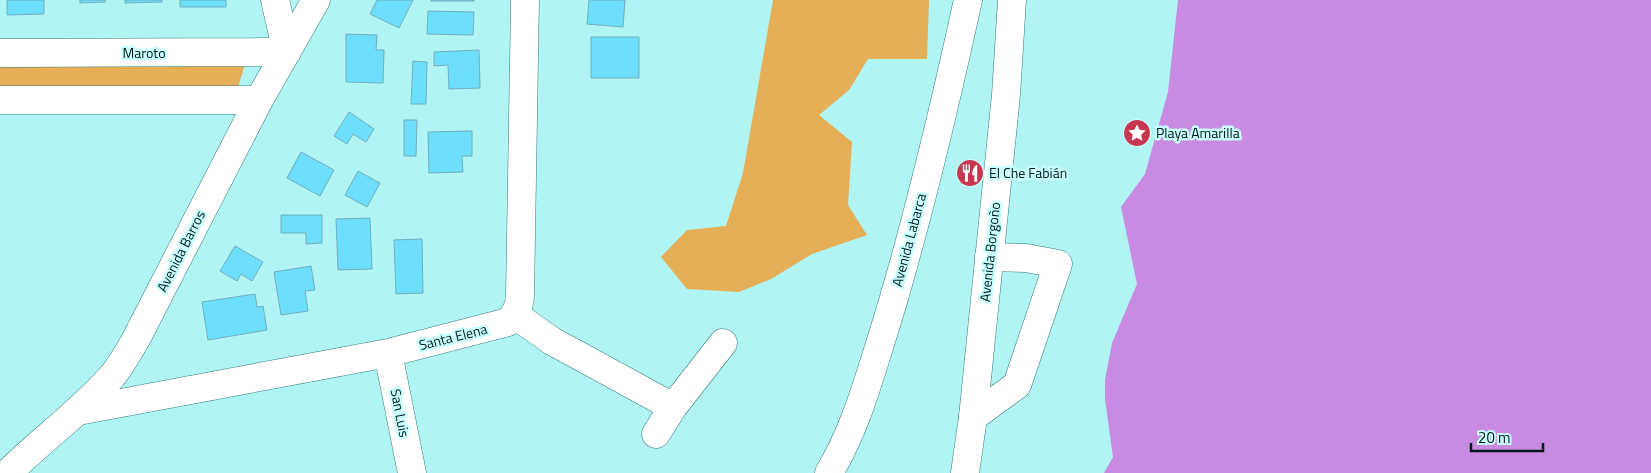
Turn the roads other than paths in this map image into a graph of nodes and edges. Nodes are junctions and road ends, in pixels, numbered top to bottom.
1 (275, 0) edge
2 (316, 0) edge
3 (525, 0) edge
4 (968, 0) edge
5 (1012, 0) edge
6 (287, 52) junction
7 (0, 53) edge
8 (0, 100) edge
9 (259, 100) junction
10 (989, 257) junction
11 (515, 315) junction
12 (723, 343) dead end
13 (388, 353) junction
14 (673, 407) junction
15 (78, 411) junction
16 (973, 417) junction
17 (656, 434) dead end
18 (28, 453) junction
19 (0, 454) edge
20 (8, 473) edge
21 (412, 473) edge
22 (829, 473) edge
23 (965, 473) edge

1 - 6 street
2 - 6 street, Avenida Barros
3 - 11 street
4 - 22 street, Avenida Labarca
5 - 10 street, Avenida Borgoño
6 - 7 street, Maroto
6 - 9 street, Avenida Barros
8 - 9 street
9 - 15 street, Avenida Barros
10 - 16 street, Avenida Borgoño
10 - 16 street
11 - 13 street, Santa Elena
11 - 14 street
12 - 14 street
13 - 15 street, Santa Elena
13 - 21 street, San Luis
14 - 17 street
15 - 18 street, Avenida Barros
16 - 23 street, Avenida Borgoño
18 - 19 street
18 - 20 street, Avenida Barros

